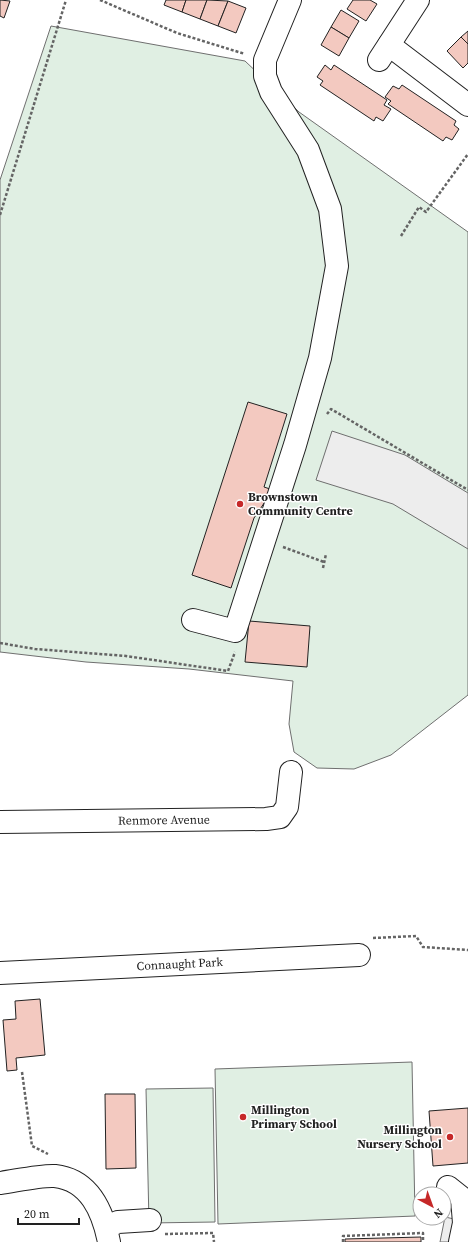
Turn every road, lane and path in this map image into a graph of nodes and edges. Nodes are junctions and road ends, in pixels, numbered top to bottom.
1 (66, 0) edge
2 (100, 0) edge
3 (289, 0) edge
4 (418, 0) edge
5 (265, 60) junction
6 (468, 105) edge
7 (468, 154) edge
8 (0, 215) edge
9 (402, 236) dead end
10 (326, 416) dead end
11 (468, 490) edge
12 (281, 547) dead end
13 (326, 554) dead end
14 (324, 562) junction
15 (322, 568) dead end
16 (193, 620) dead end
17 (0, 643) edge
18 (228, 671) dead end
19 (291, 772) dead end
20 (0, 822) edge
21 (468, 950) edge
22 (359, 955) joint
23 (0, 973) edge
24 (22, 1072) dead end
25 (51, 1156) dead end
26 (0, 1183) edge
27 (452, 1190) edge
28 (150, 1220) dead end
29 (107, 1235) edge
30 (343, 1242) edge
31 (423, 1242) edge
32 (460, 1242) edge

1 - 8 path
2 - 5 path
3 - 5 street
4 - 6 street
5 - 16 street
7 - 9 path
10 - 11 path
12 - 14 path
13 - 14 path
14 - 15 path
17 - 18 path
19 - 20 street, Renmore Avenue
21 - 22 path
22 - 23 street, Connaught Park
24 - 25 path
26 - 29 street
27 - 32 street
28 - 29 street
30 - 31 path

